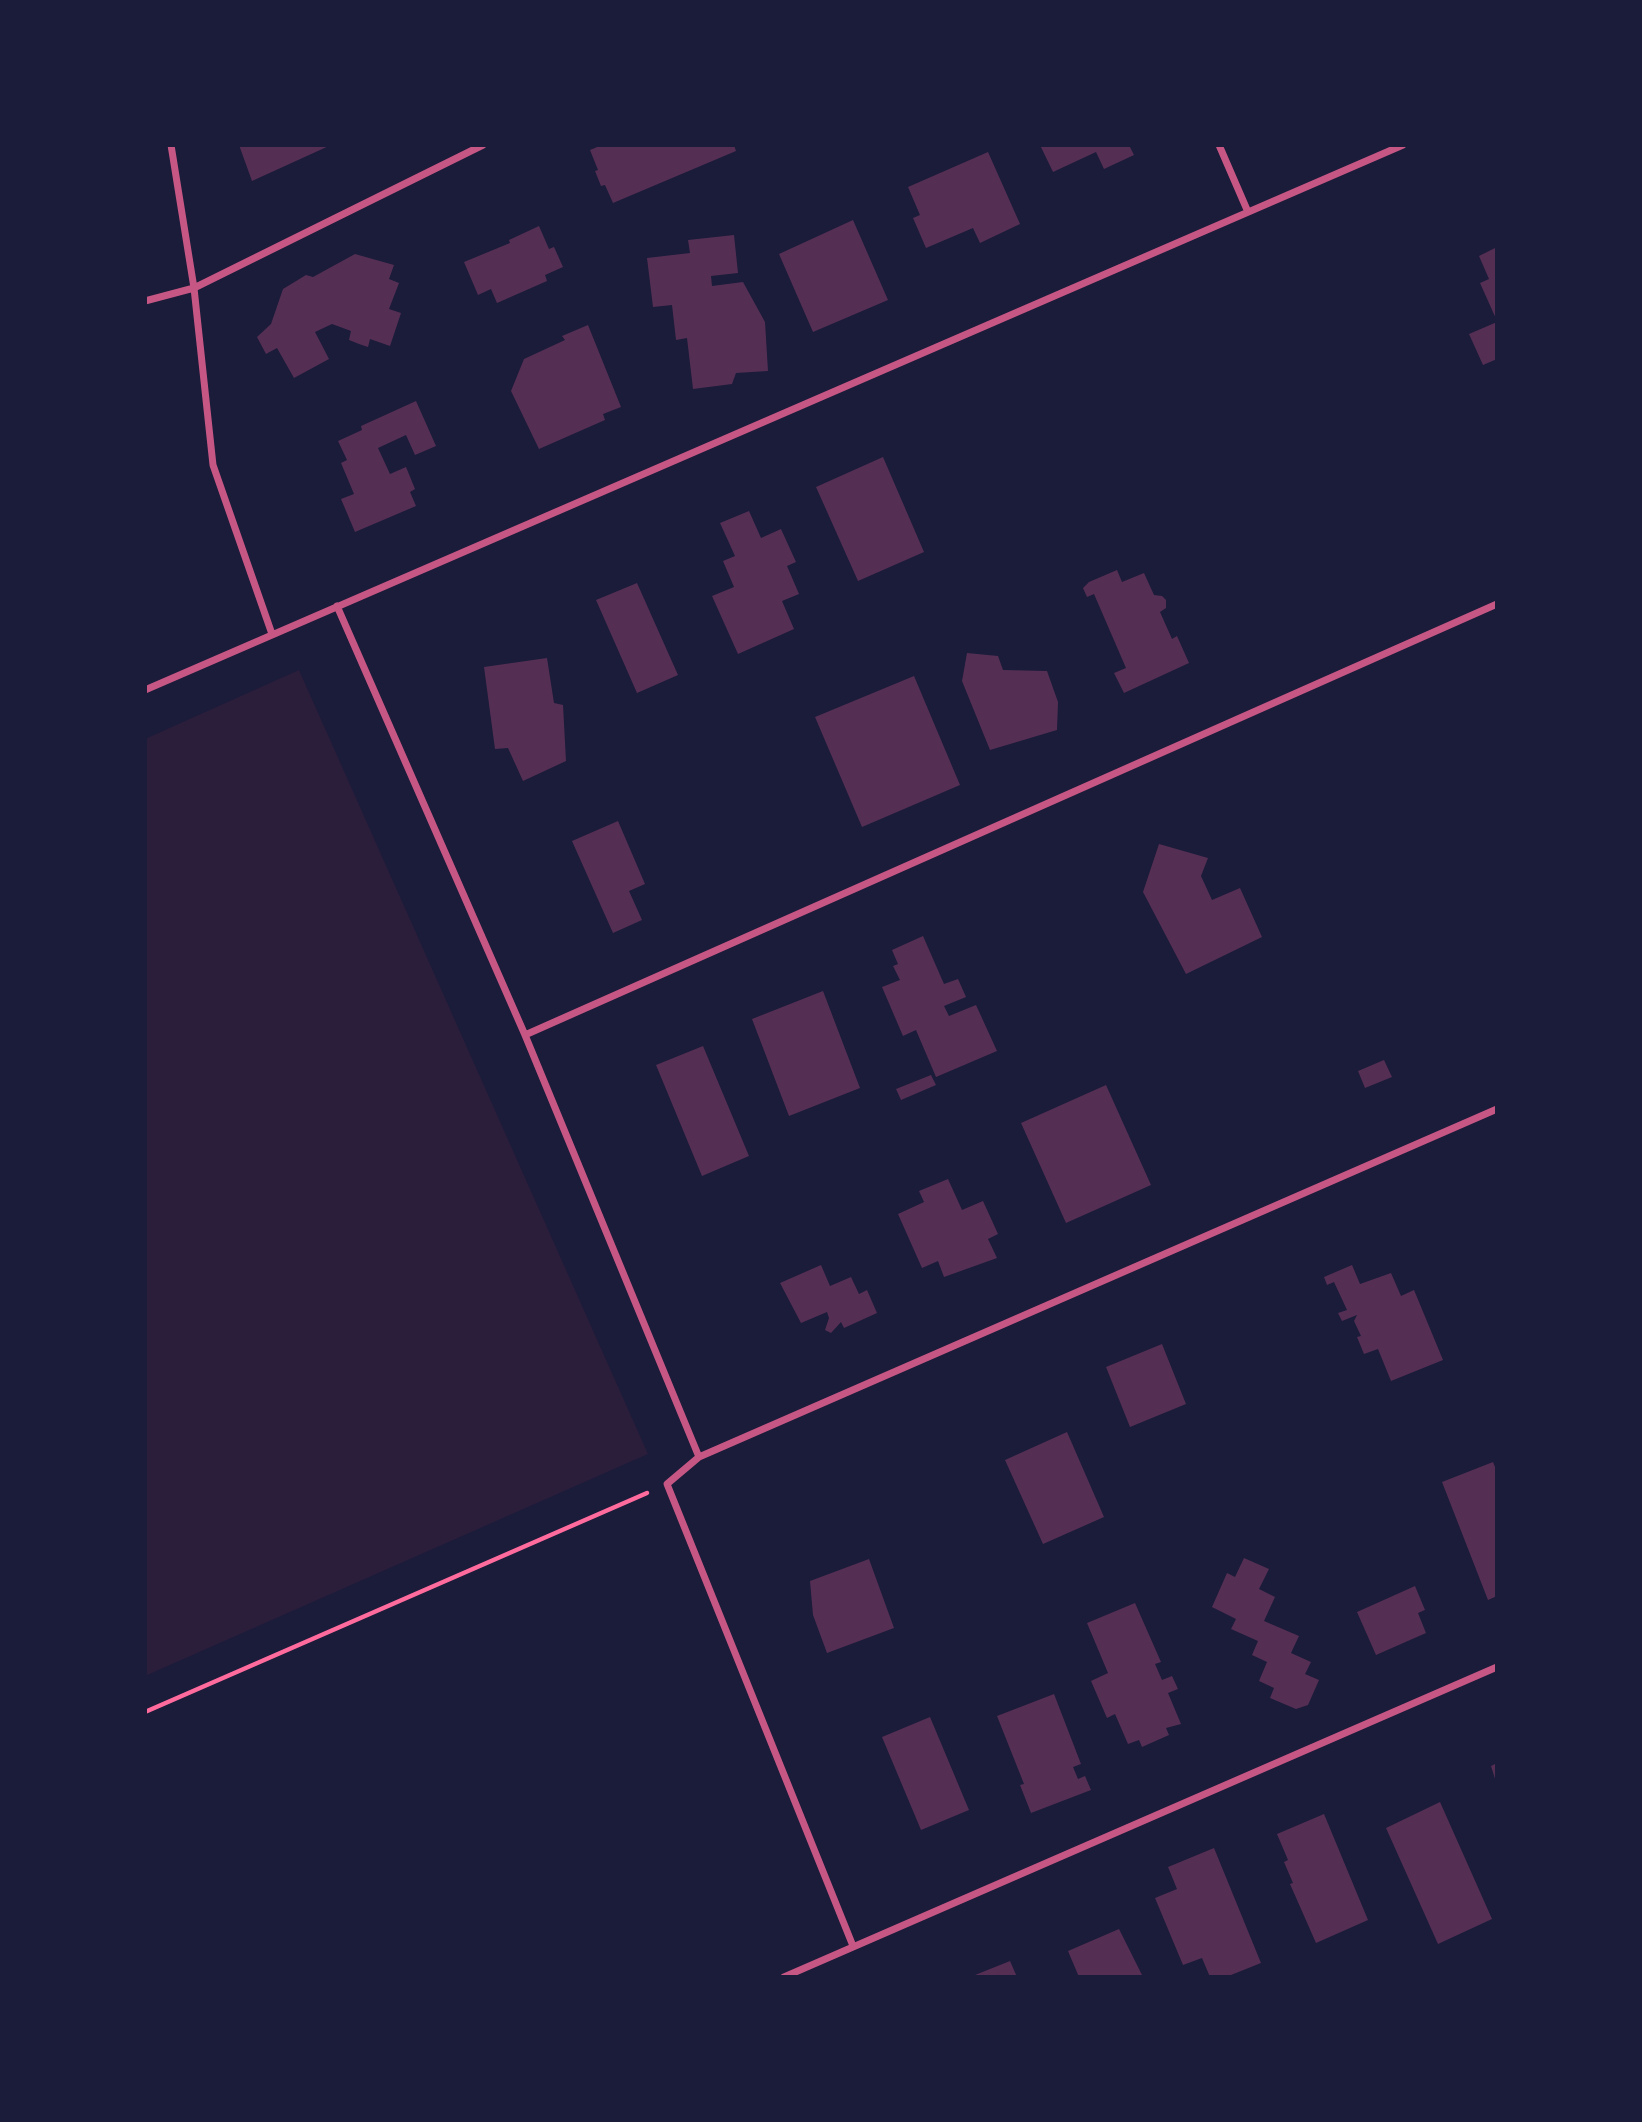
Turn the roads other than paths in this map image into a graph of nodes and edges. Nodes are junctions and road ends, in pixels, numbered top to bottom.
1 (171, 145) edge
2 (483, 145) edge
3 (1219, 145) edge
4 (1403, 145) edge
5 (1248, 212) junction
6 (194, 288) junction
7 (145, 301) edge
8 (1497, 604) edge
9 (337, 606) junction
10 (272, 634) junction
11 (145, 691) edge
12 (525, 1035) junction
13 (1497, 1109) edge
14 (699, 1457) junction
15 (1497, 1667) edge
16 (853, 1946) junction
17 (784, 1977) edge

1 - 6 street
2 - 6 street
3 - 5 street
4 - 5 street
5 - 9 street
6 - 7 street
6 - 10 street
8 - 12 street
9 - 10 street
9 - 12 street
10 - 11 street
12 - 14 street
13 - 14 street
14 - 16 street
15 - 16 street
16 - 17 street

